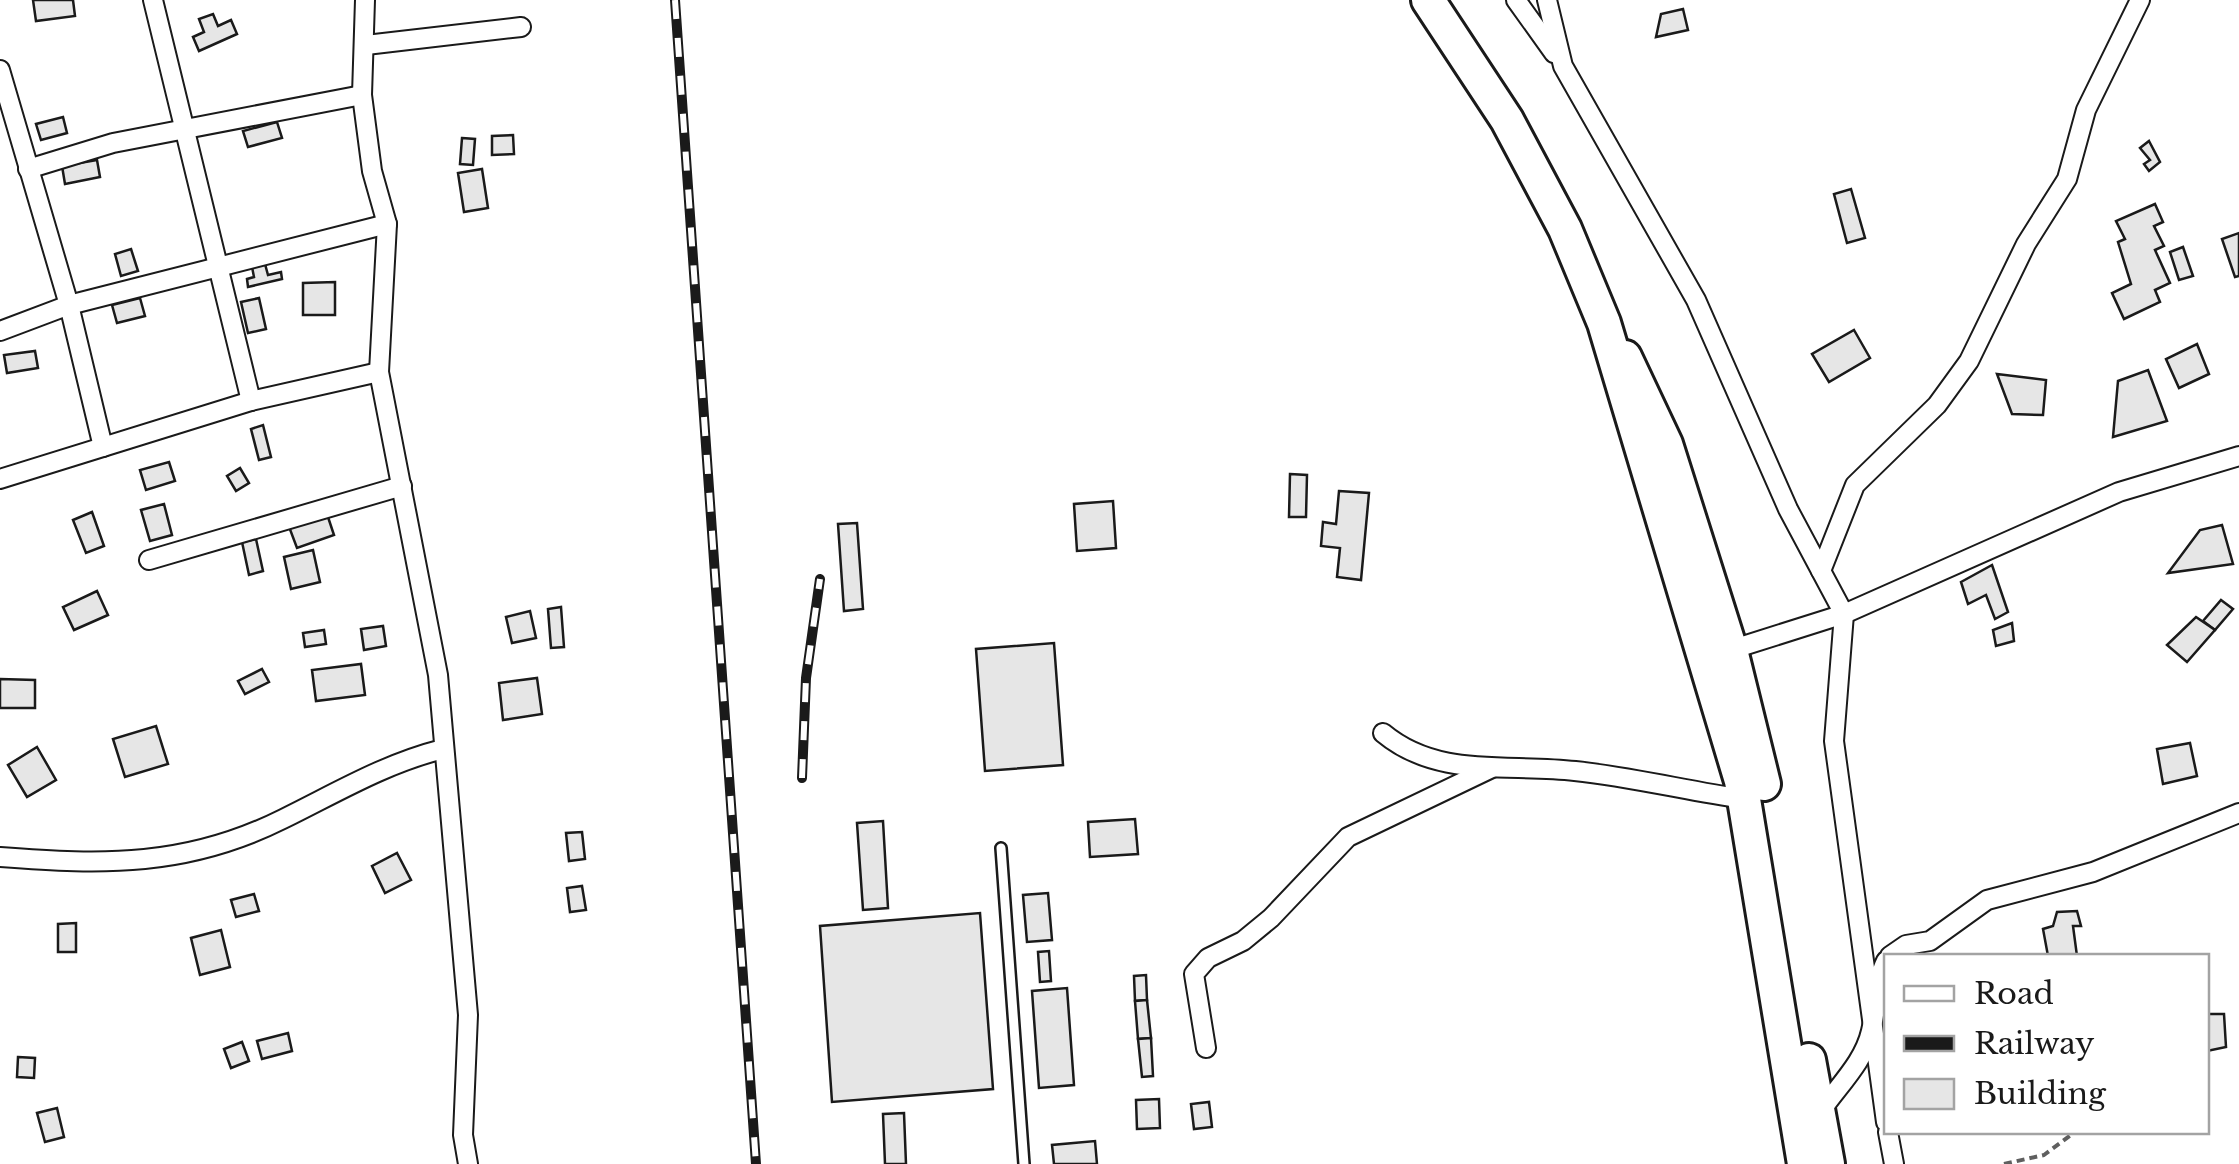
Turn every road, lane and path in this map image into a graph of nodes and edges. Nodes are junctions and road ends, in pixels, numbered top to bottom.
1 (153, 0) edge
2 (365, 0) edge
3 (1428, 0) edge
4 (1516, 0) edge
5 (1547, 0) edge
6 (2140, 0) edge
7 (520, 27) dead end
8 (366, 45) junction
9 (1563, 66) junction
10 (0, 70) edge
11 (362, 94) junction
12 (181, 128) junction
13 (28, 169) junction
14 (387, 224) junction
15 (216, 267) junction
16 (70, 304) junction
17 (0, 331) edge
18 (379, 372) junction
19 (251, 401) junction
20 (103, 447) junction
21 (2239, 456) edge
22 (0, 479) edge
23 (402, 486) junction
24 (149, 560) dead end
25 (1821, 571) junction
26 (1844, 614) junction
27 (1719, 654) junction
28 (1382, 733) dead end
29 (444, 749) junction
30 (1492, 768) junction
31 (1744, 799) junction
32 (2239, 813) edge
33 (1001, 848) dead end
34 (0, 857) edge
35 (1894, 954) edge
36 (1884, 967) edge
37 (1871, 1034) junction
38 (1206, 1048) dead end
39 (1821, 1110) junction
40 (1884, 1110) edge
41 (1888, 1134) edge
42 (2072, 1134) edge
43 (468, 1164) edge
44 (1024, 1164) edge
45 (1804, 1164) edge
46 (1828, 1164) edge
47 (1894, 1164) edge
48 (2004, 1164) edge

1 - 12 street
2 - 8 street
3 - 27 highway
4 - 9 street
5 - 9 street
6 - 25 street
7 - 8 street
8 - 11 street
9 - 25 street
10 - 13 street
11 - 12 street
11 - 14 street
12 - 13 street
12 - 15 street
13 - 16 street
14 - 15 street
14 - 18 street
15 - 16 street
15 - 19 street
16 - 17 street
16 - 20 street
18 - 19 street
18 - 23 street
19 - 20 street
20 - 22 street
21 - 26 street
23 - 24 street
23 - 29 street
25 - 26 street
26 - 27 street
26 - 37 street
27 - 31 highway
27 - 39 highway
28 - 30 street
29 - 34 street
29 - 43 street
30 - 31 street
30 - 38 street
31 - 45 highway
32 - 35 street
33 - 44 lane
36 - 37 street
37 - 39 street
37 - 40 street
39 - 46 highway
41 - 47 street
42 - 48 path

